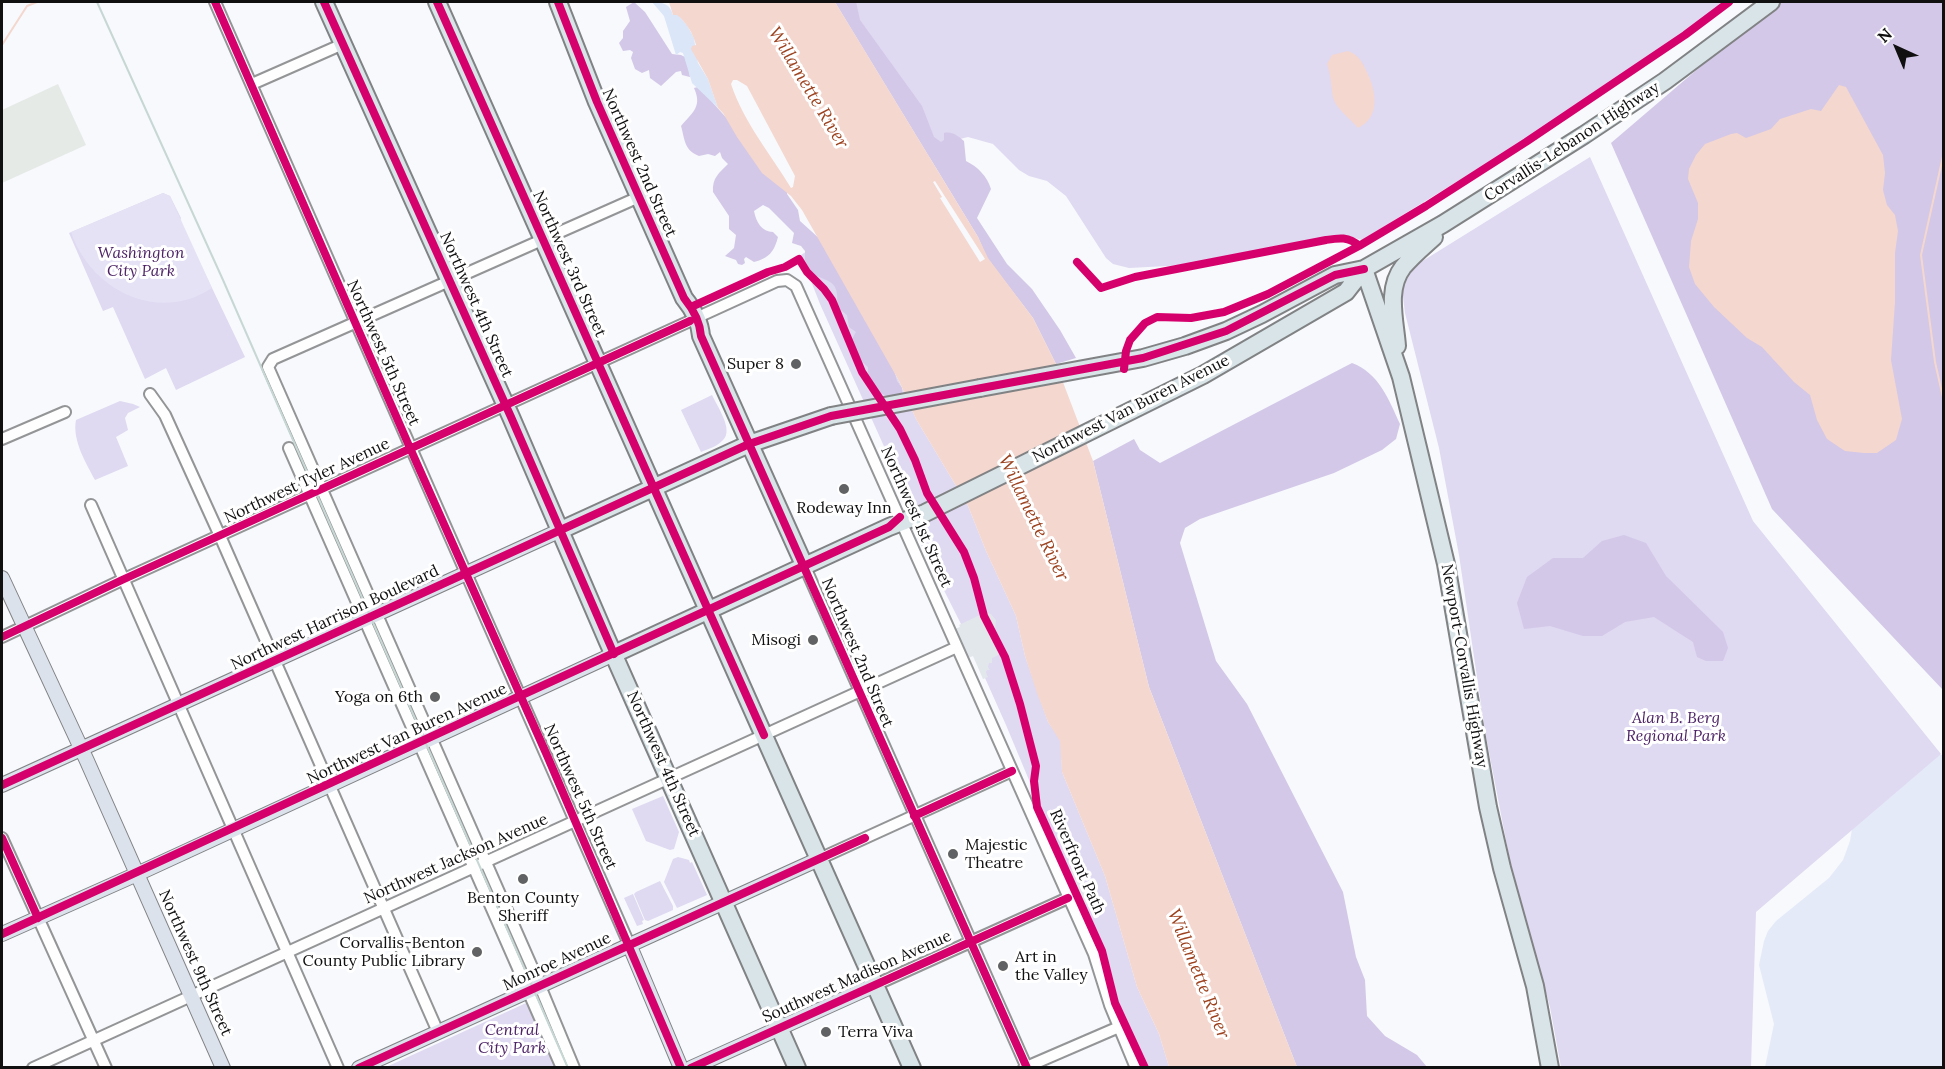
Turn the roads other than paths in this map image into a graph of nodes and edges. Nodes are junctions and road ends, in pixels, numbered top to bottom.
1 (215, 2) edge
2 (324, 2) edge
3 (437, 2) edge
4 (558, 2) edge
5 (1771, 2) edge
6 (343, 44) junction
7 (252, 84) junction
8 (639, 197) junction
9 (1443, 224) junction
10 (543, 239) junction
11 (1364, 269) junction
12 (450, 280) junction
13 (787, 280) joint
14 (693, 320) junction
15 (355, 322) junction
16 (598, 363) junction
17 (1401, 377) junction
18 (150, 394) dead end
19 (506, 405) junction
20 (65, 412) dead end
21 (2, 439) edge
22 (749, 444) junction
23 (289, 448) dead end
24 (410, 448) junction
25 (655, 488) junction
26 (321, 489) junction
27 (310, 494) junction
28 (91, 505) dead end
29 (561, 530) junction
30 (906, 532) junction
31 (220, 536) junction
32 (805, 567) junction
33 (466, 573) junction
34 (2, 578) edge
35 (122, 580) junction
36 (709, 611) junction
37 (371, 617) junction
38 (24, 626) junction
39 (2, 637) edge
40 (957, 647) junction
41 (614, 654) junction
42 (274, 661) junction
43 (859, 692) junction
44 (521, 696) junction
45 (178, 705) junction
46 (764, 735) junction
47 (425, 740) junction
48 (81, 750) junction
49 (1012, 771) junction
50 (669, 778) junction
51 (2, 785) edge
52 (328, 785) junction
53 (914, 816) junction
54 (575, 821) junction
55 (233, 829) junction
56 (2, 838) edge
57 (819, 859) junction
58 (486, 863) junction
59 (475, 867) junction
60 (137, 874) junction
61 (1068, 898) junction
62 (724, 902) junction
63 (383, 908) junction
64 (38, 918) junction
65 (2, 934) edge
66 (970, 942) junction
67 (629, 944) junction
68 (287, 952) junction
69 (875, 985) junction
70 (533, 988) junction
71 (191, 996) junction
72 (779, 1027) junction
73 (1119, 1027) junction
74 (438, 1032) junction
75 (94, 1040) junction
76 (1026, 1067) edge
77 (33, 1068) edge
78 (106, 1068) edge
79 (223, 1068) edge
80 (338, 1068) edge
81 (358, 1068) edge
82 (562, 1068) edge
83 (574, 1068) edge
84 (681, 1068) edge
85 (691, 1068) edge
86 (797, 1068) edge
87 (912, 1068) edge
88 (1136, 1068) edge
89 (1550, 1068) edge

1 - 7 street, Northwest 5th Street
2 - 6 highway, Northwest 4th Street
3 - 10 highway, Northwest 3rd Street
4 - 8 highway, Northwest 2nd Street
5 - 9 highway, Corvallis-Lebanon Highway
6 - 7 street
6 - 12 highway, Northwest 4th Street
7 - 15 street, Northwest 5th Street
8 - 10 street
8 - 14 highway, Northwest 2nd Street
9 - 11 highway, Corvallis-Lebanon Highway
9 - 17 highway
10 - 12 street
10 - 16 highway, Northwest 3rd Street
11 - 17 highway, Newport-Corvallis Highway
11 - 22 highway, Northwest Harrison Boulevard, bridge
11 - 30 highway, Northwest Van Buren Avenue
12 - 15 street
12 - 19 highway, Northwest 4th Street
13 - 14 street, Northwest Tyler Avenue
13 - 30 street, Northwest 1st Street
14 - 16 street, Northwest Tyler Avenue
14 - 22 highway, Northwest 2nd Street
15 - 24 street, Northwest 5th Street
15 - 26 street
16 - 19 street, Northwest Tyler Avenue
16 - 25 highway, Northwest 3rd Street
17 - 89 highway, Newport-Corvallis Highway
18 - 31 street
19 - 24 street, Northwest Tyler Avenue
19 - 29 highway, Northwest 4th Street
20 - 21 street
22 - 25 highway, Northwest Harrison Boulevard
22 - 32 highway, Northwest 2nd Street
23 - 27 street
24 - 26 street, Northwest Tyler Avenue
24 - 33 street, Northwest 5th Street
25 - 29 highway, Northwest Harrison Boulevard
25 - 36 highway, Northwest 3rd Street
26 - 27 street, Northwest Tyler Avenue
26 - 37 street
27 - 31 street, Northwest Tyler Avenue
27 - 37 street
28 - 35 street
29 - 33 main road, Northwest Harrison Boulevard
29 - 41 highway, Northwest 4th Street
30 - 32 highway, Northwest Van Buren Avenue
30 - 40 street, Northwest 1st Street
31 - 35 street, Northwest Tyler Avenue
31 - 42 street
32 - 36 highway, Northwest Van Buren Avenue
32 - 43 street, Northwest 2nd Street
33 - 37 main road, Northwest Harrison Boulevard
33 - 44 street, Northwest 5th Street
34 - 38 main road, Northwest 9th Street
35 - 38 street, Northwest Tyler Avenue
35 - 45 street
36 - 41 highway, Northwest Van Buren Avenue
36 - 46 highway, Northwest 3rd Street
37 - 42 main road, Northwest Harrison Boulevard
37 - 47 street
38 - 39 street, Northwest Tyler Avenue
38 - 48 main road, Northwest 9th Street
40 - 43 street, Northwest Jackson Avenue
40 - 49 street, Northwest 1st Street
41 - 44 main road, Northwest Van Buren Avenue
41 - 50 highway, Northwest 4th Street
42 - 45 main road, Northwest Harrison Boulevard
42 - 52 street
43 - 46 street, Northwest Jackson Avenue
43 - 53 street, Northwest 2nd Street
44 - 47 main road, Northwest Van Buren Avenue
44 - 54 street, Northwest 5th Street
45 - 48 main road, Northwest Harrison Boulevard
45 - 55 street
46 - 50 street, Northwest Jackson Avenue
46 - 57 highway, Northwest 3rd Street
47 - 52 main road, Northwest Van Buren Avenue
47 - 58 street
47 - 59 street
48 - 51 main road, Northwest Harrison Boulevard
48 - 60 main road, Northwest 9th Street
49 - 53 street, Monroe Avenue
49 - 61 street, Northwest 1st Street
50 - 54 street, Northwest Jackson Avenue
50 - 62 highway, Northwest 4th Street
52 - 55 main road, Northwest Van Buren Avenue
52 - 63 street
53 - 57 street, Monroe Avenue
53 - 66 street, Northwest 2nd Street
54 - 58 street, Northwest Jackson Avenue
54 - 67 street, Northwest 5th Street
55 - 60 main road, Northwest Van Buren Avenue
55 - 68 street
56 - 64 street
57 - 62 main road, Monroe Avenue
57 - 69 highway, Northwest 3rd Street
58 - 59 street, Northwest Jackson Avenue
58 - 70 street
59 - 63 street, Northwest Jackson Avenue
59 - 70 street
60 - 64 main road, Northwest Van Buren Avenue
60 - 71 main road, Northwest 9th Street
61 - 66 street, Southwest Madison Avenue
61 - 73 street, Northwest 1st Street
62 - 67 main road, Monroe Avenue
62 - 72 highway, Northwest 4th Street
63 - 68 street, Northwest Jackson Avenue
63 - 74 street
64 - 65 main road, Northwest Van Buren Avenue
64 - 75 street
66 - 69 street, Southwest Madison Avenue
66 - 76 street, Northwest 2nd Street
67 - 70 main road, Monroe Avenue
67 - 84 main road
68 - 71 street, Northwest Jackson Avenue
68 - 80 street
69 - 72 main road, Southwest Madison Avenue
69 - 87 highway, Northwest 3rd Street
70 - 74 main road, Monroe Avenue
70 - 82 street
70 - 83 street
71 - 75 street, Northwest Jackson Avenue
71 - 79 main road, Northwest 9th Street
72 - 85 main road, Southwest Madison Avenue
72 - 86 highway, Northwest 4th Street
73 - 76 street
73 - 88 street, Northwest 1st Street
74 - 81 main road, Monroe Avenue
75 - 77 street, Northwest Jackson Avenue
75 - 78 street

